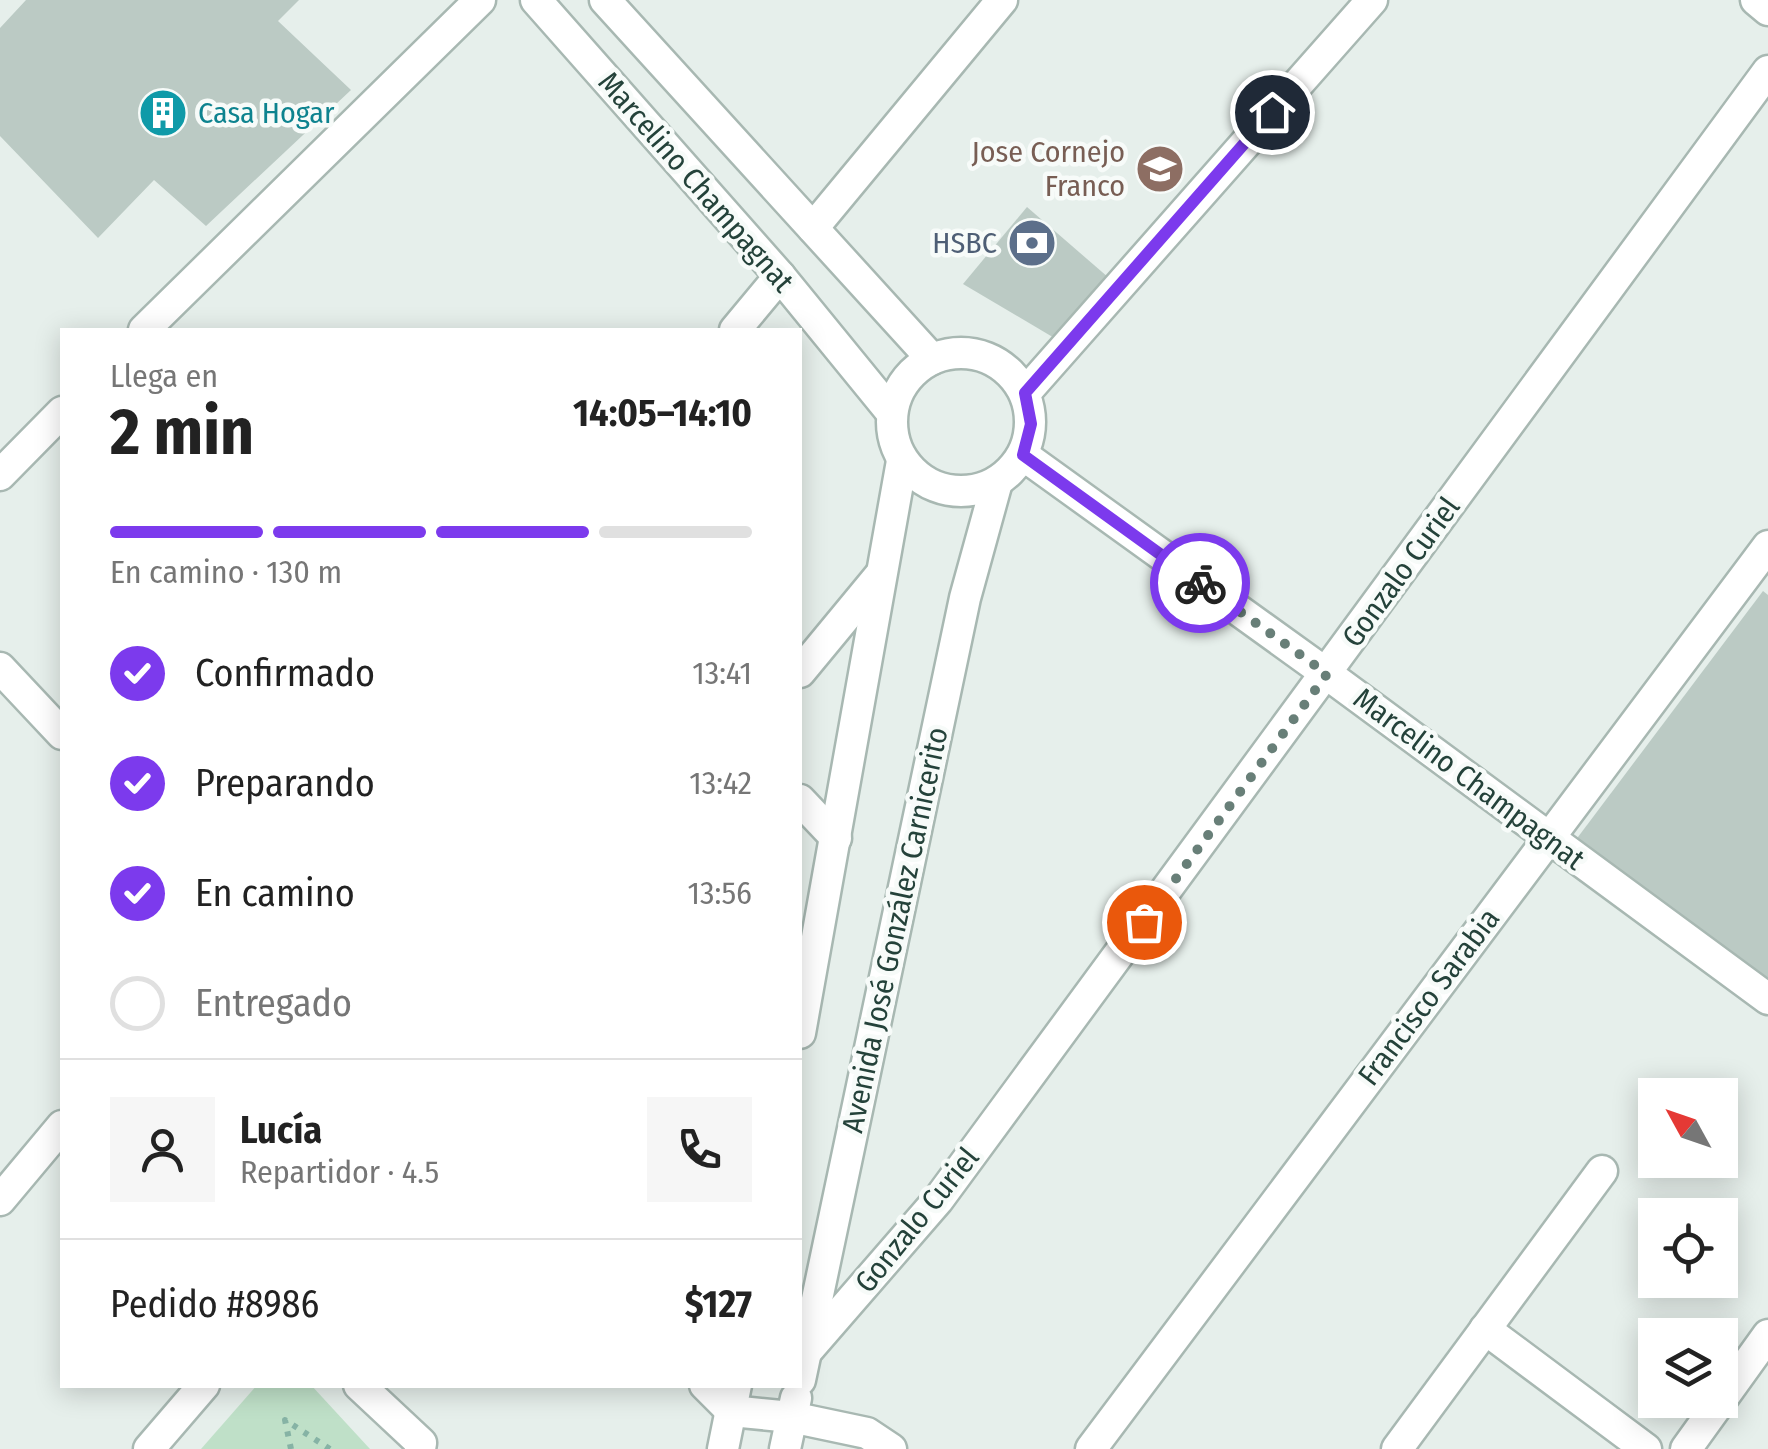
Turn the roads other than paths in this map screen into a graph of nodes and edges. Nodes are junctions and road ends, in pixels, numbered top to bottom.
1 (480, 0) edge
2 (536, 0) edge
3 (605, 0) edge
4 (1002, 0) edge
5 (1372, 0) edge
6 (1756, 0) edge
7 (1768, 10) edge
8 (1768, 70) edge
9 (813, 228) junction
10 (780, 276) junction
11 (146, 328) edge
12 (737, 328) edge
13 (932, 358) junction
14 (1025, 393) junction
15 (891, 412) junction
16 (60, 414) edge
17 (1023, 455) junction
18 (902, 461) junction
19 (0, 475) edge
20 (997, 482) junction
21 (1764, 561) edge
22 (883, 571) junction
23 (0, 668) edge
24 (802, 670) edge
25 (1327, 674) junction
26 (60, 732) edge
27 (802, 802) edge
28 (836, 838) junction
29 (1548, 838) junction
30 (1768, 999) edge
31 (802, 1022) edge
32 (60, 1128) edge
33 (1602, 1172) dead end
34 (0, 1200) edge
35 (1485, 1329) junction
36 (1768, 1334) edge
37 (802, 1372) edge
38 (201, 1388) edge
39 (362, 1388) edge
40 (798, 1388) edge
41 (734, 1398) edge
42 (791, 1417) junction
43 (149, 1449) edge
44 (420, 1449) edge
45 (724, 1449) edge
46 (785, 1449) edge
47 (891, 1449) edge
48 (1091, 1449) edge
49 (1397, 1449) edge
50 (1646, 1449) edge
51 (1686, 1449) edge

1 - 11 street
2 - 10 street, Marcelino Champagnat
3 - 9 street, Marcelino Champagnat
4 - 9 street
5 - 14 street
6 - 7 street
8 - 25 street, Gonzalo Curiel
9 - 13 street, Marcelino Champagnat
10 - 12 street
10 - 15 street, Marcelino Champagnat
13 - 14 street
13 - 15 street
14 - 17 street
15 - 18 street
16 - 19 street
17 - 20 street
17 - 25 street, Marcelino Champagnat
18 - 20 street
18 - 22 street
20 - 37 street, Avenida José González Carnicerito
21 - 29 street, Francisco Sarabia
22 - 24 street
22 - 28 street
23 - 26 street
25 - 29 street, Marcelino Champagnat
25 - 37 street, Gonzalo Curiel
27 - 28 street
28 - 31 street
29 - 30 street, Marcelino Champagnat
29 - 48 street, Francisco Sarabia
32 - 34 street
33 - 35 street
35 - 49 street
35 - 50 street
36 - 51 street
38 - 43 street
39 - 44 street
40 - 42 street, Avenida José González Carnicerito
41 - 42 street
41 - 45 street
42 - 46 street, Avenida José González Carnicerito
42 - 47 street

